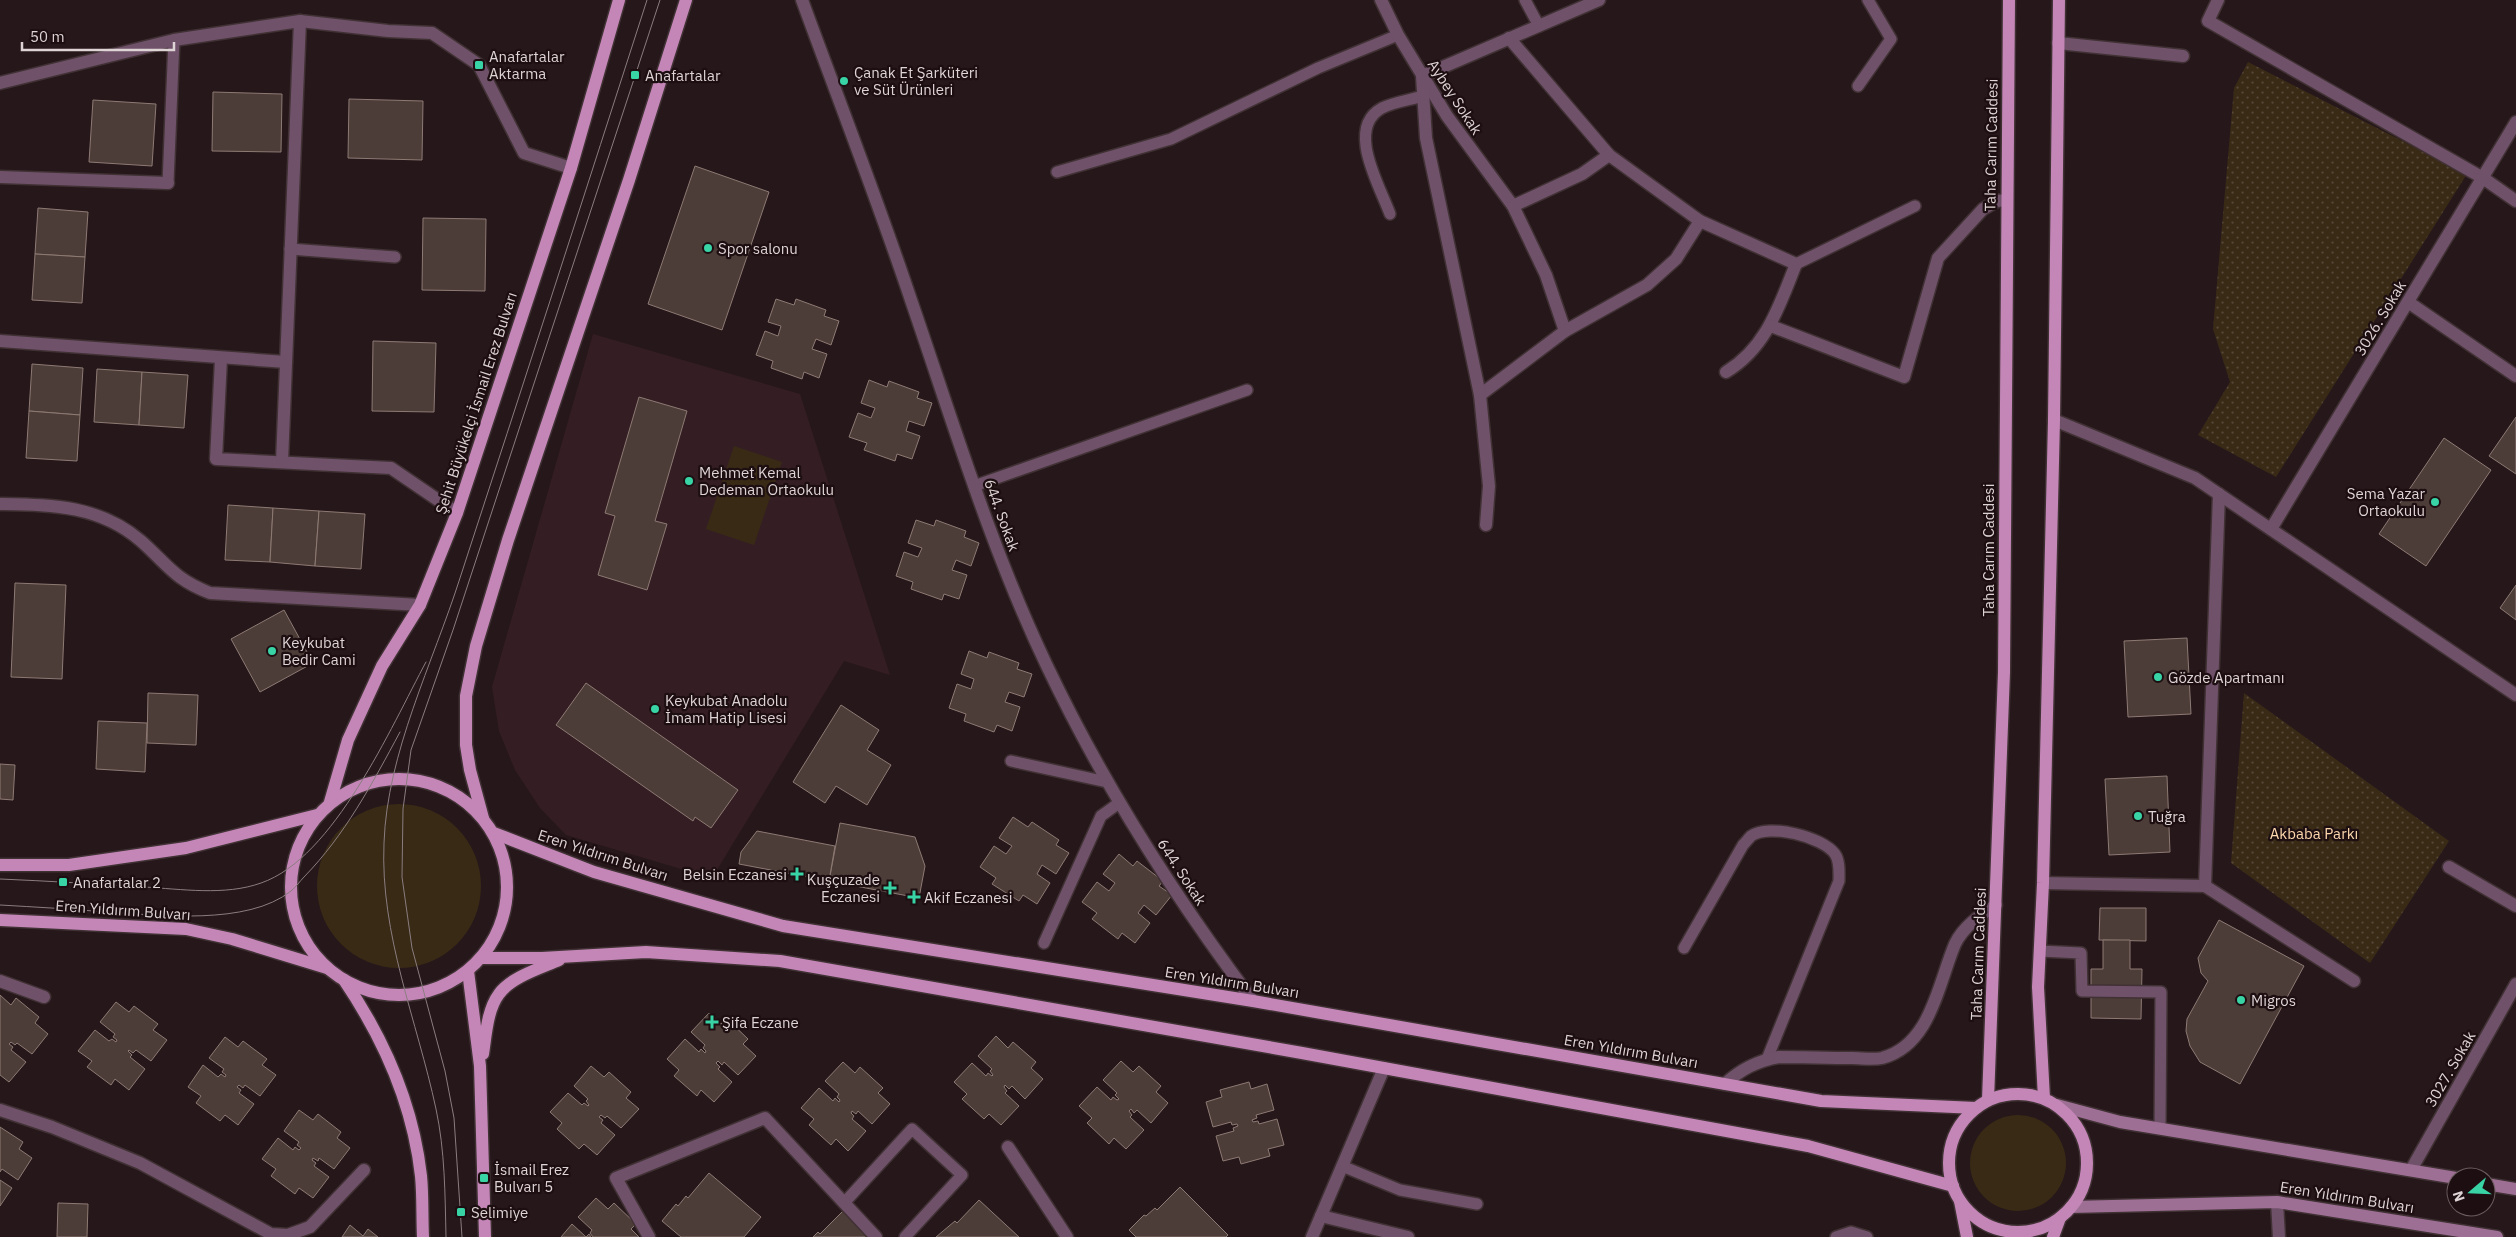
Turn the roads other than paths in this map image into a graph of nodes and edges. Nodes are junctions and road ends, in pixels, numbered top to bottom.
1 (619, 0) edge
2 (686, 0) edge
3 (802, 0) edge
4 (1381, 0) edge
5 (1525, 0) edge
6 (1599, 0) edge
7 (1868, 0) edge
8 (2009, 0) edge
9 (2059, 0) edge
10 (2218, 0) edge
11 (300, 21) junction
12 (1539, 26) junction
13 (1398, 36) junction
14 (1509, 38) junction
15 (174, 40) junction
16 (2058, 43) junction
17 (2183, 56) dead end
18 (1422, 76) junction
19 (0, 83) edge
20 (1858, 86) dead end
21 (1423, 96) junction
22 (2516, 122) edge
23 (1609, 156) junction
24 (570, 168) junction
25 (1057, 172) dead end
26 (0, 177) edge
27 (2483, 178) junction
28 (168, 182) joint
29 (2007, 200) junction
30 (2516, 201) edge
31 (1513, 206) junction
32 (1915, 206) dead end
33 (1390, 214) dead end
34 (1700, 221) junction
35 (290, 249) junction
36 (395, 257) dead end
37 (1796, 264) junction
38 (2408, 302) junction
39 (1771, 326) junction
40 (1565, 331) junction
41 (0, 341) edge
42 (221, 359) junction
43 (286, 362) junction
44 (1726, 372) dead end
45 (2516, 376) edge
46 (1247, 390) dead end
47 (1480, 395) junction
48 (2054, 420) junction
49 (282, 462) junction
50 (974, 486) junction
51 (2219, 494) junction
52 (0, 504) edge
53 (457, 513) junction
54 (1486, 525) dead end
55 (2272, 530) junction
56 (420, 605) junction
57 (2516, 695) edge
58 (1011, 761) dead end
59 (1107, 782) junction
60 (330, 802) junction
61 (1119, 803) junction
62 (317, 815) junction
63 (483, 818) junction
64 (494, 833) junction
65 (0, 865) edge
66 (2449, 867) dead end
67 (2043, 883) junction
68 (2205, 886) junction
69 (1996, 905) junction
70 (2516, 906) edge
71 (0, 920) edge
72 (1044, 943) dead end
73 (1684, 948) dead end
74 (2040, 951) junction
75 (569, 955) junction
76 (482, 958) junction
77 (328, 969) junction
78 (468, 971) junction
79 (344, 980) junction
80 (0, 981) edge
81 (2354, 981) dead end
82 (2516, 984) edge
83 (44, 997) dead end
84 (1253, 1001) junction
85 (1767, 1059) junction
86 (480, 1066) junction
87 (1384, 1068) junction
88 (1725, 1084) junction
89 (2044, 1098) junction
90 (1988, 1100) junction
91 (2057, 1105) junction
92 (1976, 1108) junction
93 (0, 1110) edge
94 (2160, 1128) junction
95 (1008, 1148) dead end
96 (1342, 1166) junction
97 (364, 1170) dead end
98 (2411, 1170) junction
99 (2446, 1176) edge
100 (1953, 1186) junction
101 (2496, 1186) edge
102 (2516, 1189) edge
103 (1959, 1199) junction
104 (2277, 1202) junction
105 (844, 1203) junction
106 (1477, 1204) dead end
107 (2071, 1208) junction
108 (1321, 1216) junction
109 (2060, 1218) junction
110 (264, 1234) edge
111 (423, 1237) edge
112 (485, 1237) edge
113 (649, 1237) edge
114 (876, 1237) edge
115 (905, 1237) edge
116 (1067, 1237) edge
117 (1312, 1237) edge
118 (1408, 1237) edge
119 (1836, 1237) edge
120 (1867, 1237) edge
121 (1967, 1237) edge
122 (2053, 1237) edge
123 (2279, 1237) edge
124 (2497, 1237) edge

1 - 24 main road, Şehit Büyükelçi İsmail Erez Bulvarı
2 - 63 main road
3 - 50 street, 644. Sokak
4 - 13 street, Aybey Sokak
5 - 12 lane
6 - 12 street
7 - 20 lane
8 - 29 main road, Taha Carım Caddesi
9 - 16 main road
10 - 27 street
11 - 15 street
11 - 24 street
11 - 35 street
12 - 14 street
13 - 18 street, Aybey Sokak
13 - 25 lane
14 - 18 street
14 - 23 street
15 - 19 street
15 - 28 lane
16 - 17 street
16 - 48 main road
18 - 21 street
18 - 31 street, Aybey Sokak
21 - 33 lane
21 - 47 street
22 - 27 street, 3026. Sokak
23 - 31 street
23 - 34 street
24 - 53 main road, Şehit Büyükelçi İsmail Erez Bulvarı
26 - 28 street
27 - 30 street
27 - 38 street, 3026. Sokak
29 - 39 street
29 - 69 main road, Taha Carım Caddesi
31 - 40 street, Aybey Sokak
32 - 37 lane
34 - 37 street
34 - 40 street
35 - 36 lane
35 - 43 street
37 - 39 street
38 - 45 street
38 - 55 street, 3026. Sokak
39 - 44 street
40 - 47 street
41 - 42 street
42 - 43 street
42 - 49 street
43 - 49 street
46 - 50 lane
47 - 54 street
48 - 51 street
48 - 67 main road
49 - 53 street
50 - 59 street, 644. Sokak
51 - 55 street
51 - 68 street
52 - 56 street
53 - 56 main road, Şehit Büyükelçi İsmail Erez Bulvarı
55 - 57 street
56 - 60 main road, Şehit Büyükelçi İsmail Erez Bulvarı
58 - 59 lane
59 - 61 street, 644. Sokak
60 - 62 main road
60 - 63 main road
61 - 72 lane
61 - 84 street, 644. Sokak
62 - 65 main road
62 - 77 main road
63 - 64 main road
64 - 76 main road
64 - 84 main road, Eren Yıldırım Bulvarı
66 - 70 street
67 - 68 street
67 - 74 main road
68 - 81 street
69 - 85 street
69 - 90 main road, Taha Carım Caddesi
71 - 77 main road, Eren Yıldırım Bulvarı
73 - 85 lane
74 - 89 main road
74 - 94 lane
75 - 76 main road
75 - 86 main road
75 - 87 main road
76 - 78 main road
77 - 79 main road
78 - 79 main road
78 - 86 main road
79 - 111 main road
80 - 83 street
82 - 98 street, 3027. Sokak
84 - 88 main road, Eren Yıldırım Bulvarı
85 - 88 street
86 - 112 main road
87 - 96 street
87 - 100 main road
88 - 92 main road, Eren Yıldırım Bulvarı
89 - 90 main road
89 - 91 main road
90 - 92 main road
91 - 94 street
91 - 107 main road
92 - 100 main road
93 - 110 street
94 - 98 street
95 - 116 street
96 - 106 lane
96 - 108 street
97 - 110 street
98 - 99 street
100 - 103 main road
101 - 102 street
103 - 109 main road
103 - 121 main road
104 - 107 street, Eren Yıldırım Bulvarı
104 - 123 street
104 - 124 street, Eren Yıldırım Bulvarı
105 - 113 street
105 - 114 street
105 - 115 lane
107 - 109 main road
108 - 117 street
108 - 118 street
109 - 122 main road
119 - 120 lane

